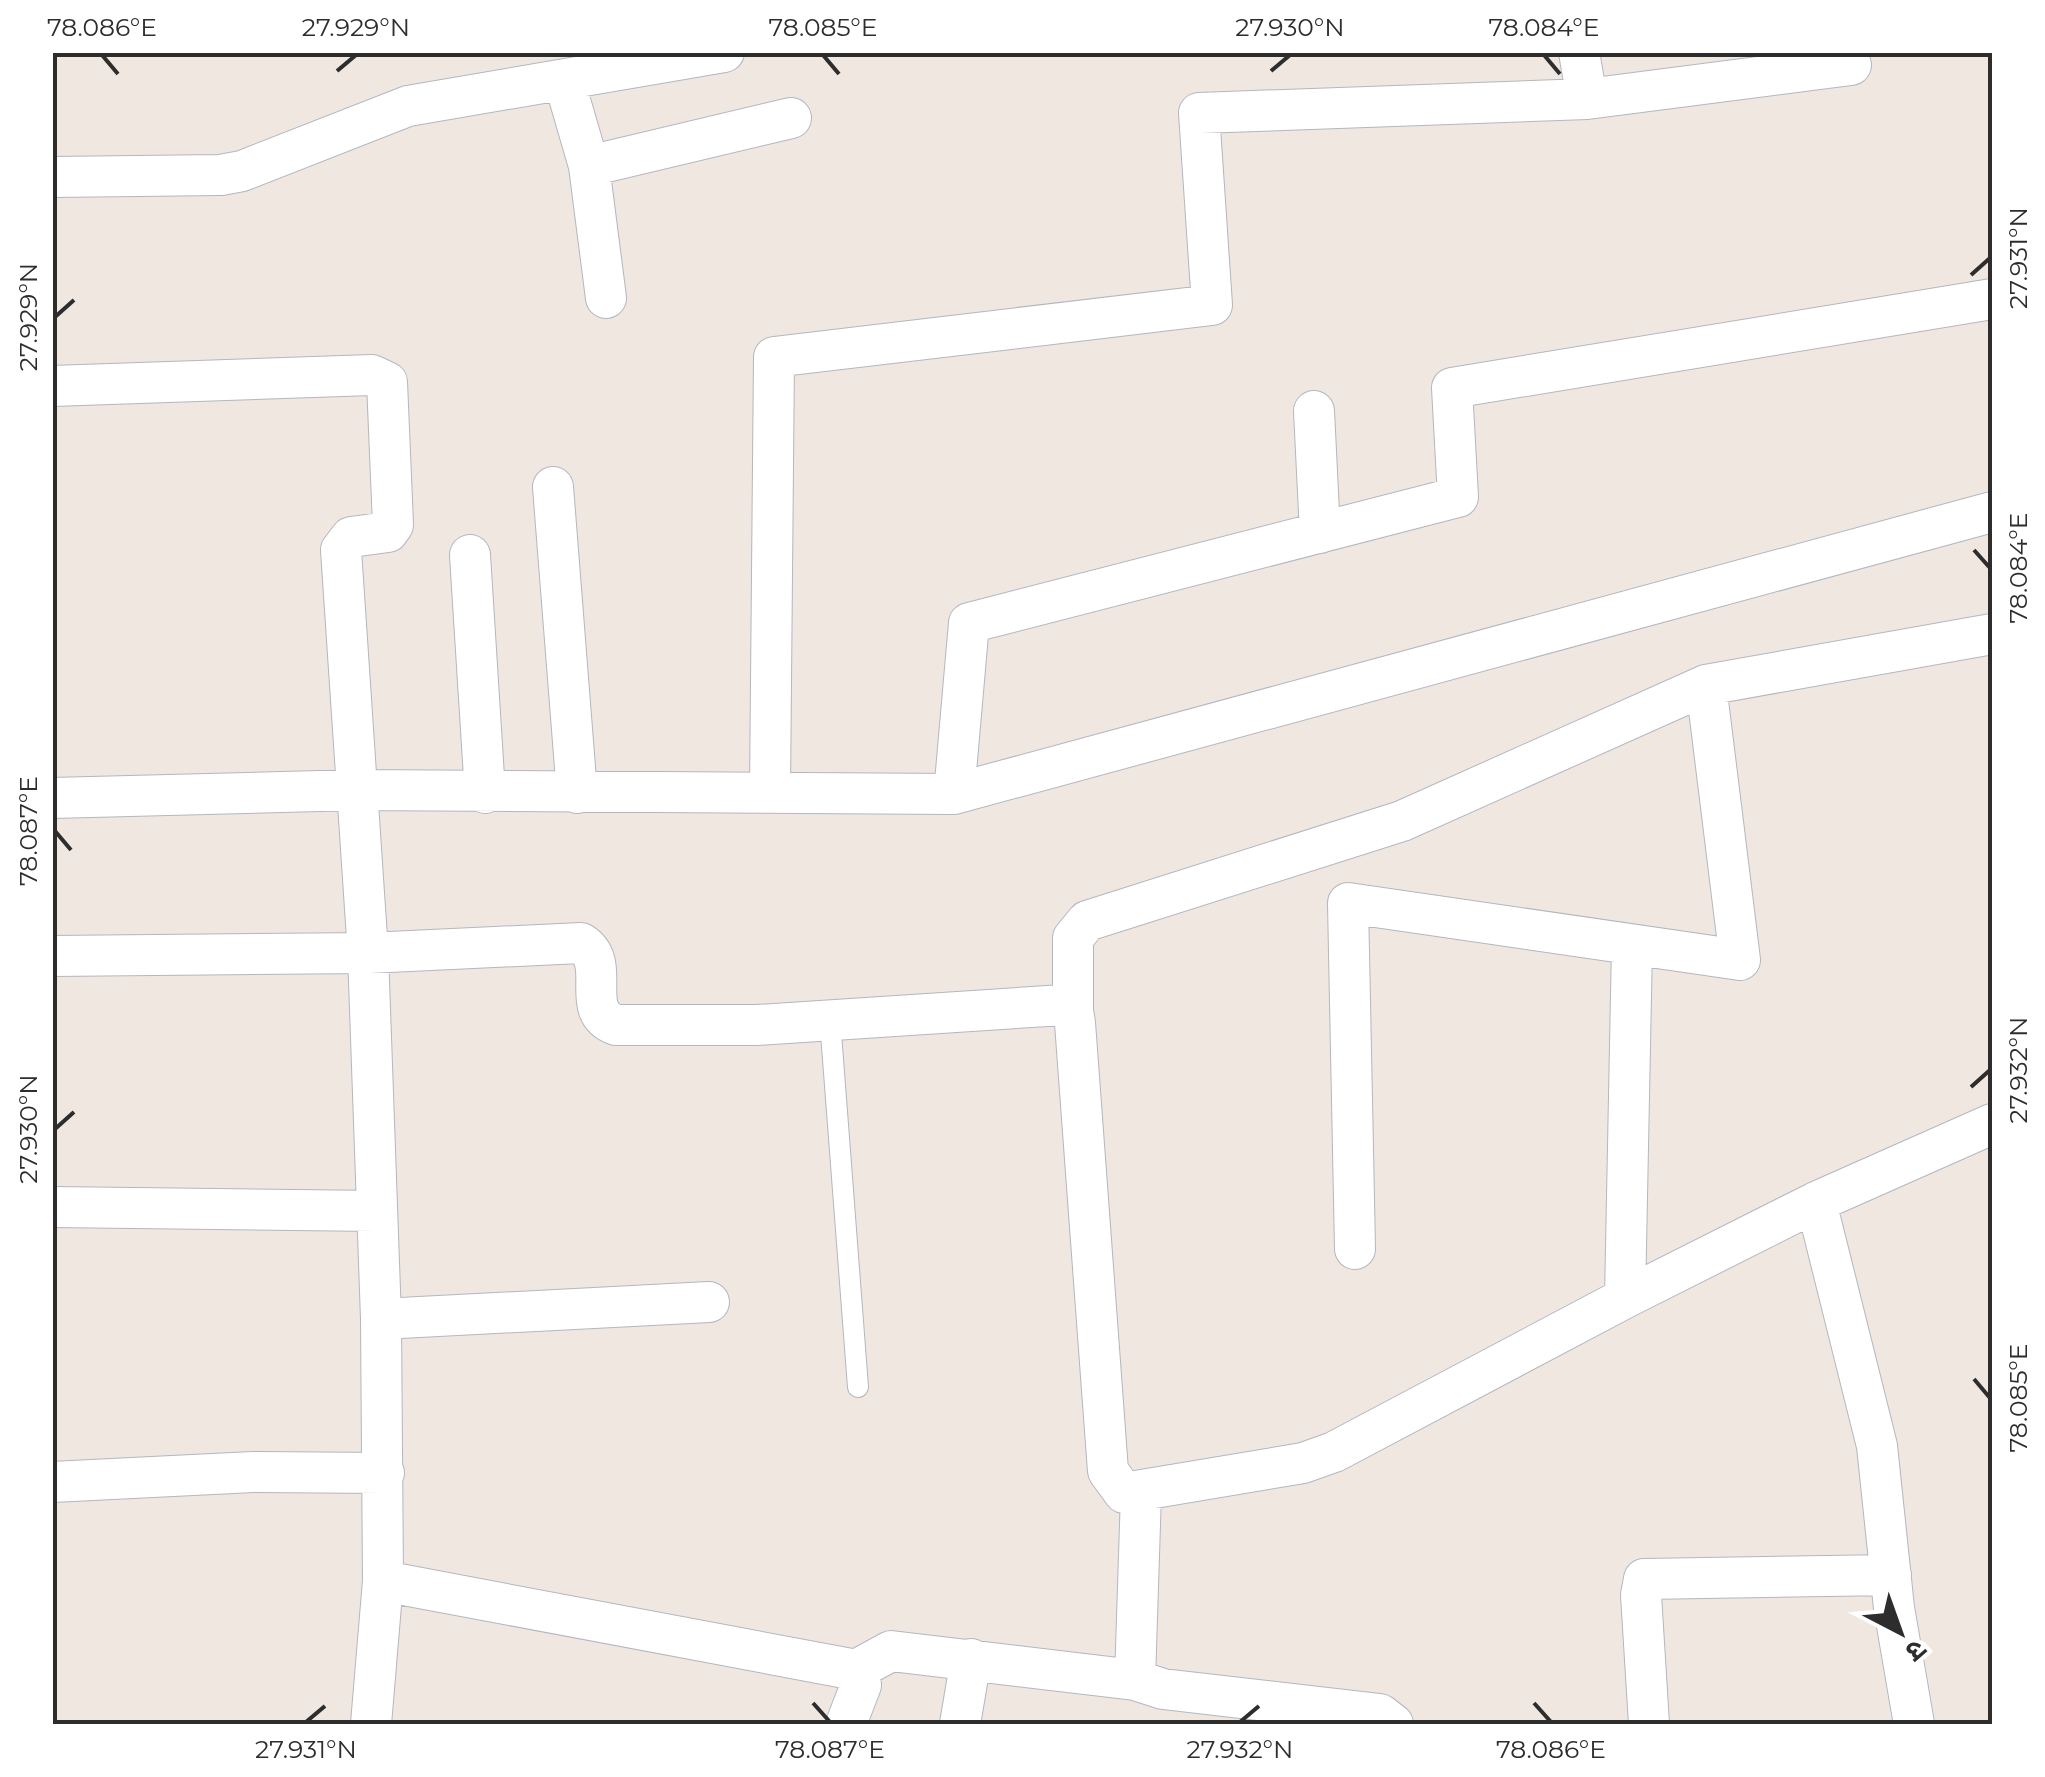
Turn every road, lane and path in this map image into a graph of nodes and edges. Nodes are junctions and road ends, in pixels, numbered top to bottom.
1 (1579, 52) edge
2 (706, 54) edge
3 (607, 62) edge
4 (1851, 65) dead end
5 (564, 80) junction
6 (1587, 98) junction
7 (791, 118) dead end
8 (589, 166) junction
9 (52, 177) edge
10 (606, 298) dead end
11 (1992, 298) edge
12 (52, 386) edge
13 (1314, 412) dead end
14 (553, 487) dead end
15 (1992, 512) edge
16 (1320, 533) junction
17 (470, 556) dead end
18 (1992, 634) edge
19 (1706, 686) junction
20 (358, 790) junction
21 (770, 791) junction
22 (485, 793) junction
23 (577, 793) junction
24 (954, 794) junction
25 (52, 798) edge
26 (1632, 944) junction
27 (368, 952) junction
28 (52, 956) edge
29 (1073, 1011) junction
30 (830, 1020) junction
31 (1992, 1124) edge
32 (1816, 1202) junction
33 (52, 1206) edge
34 (376, 1211) junction
35 (1354, 1249) dead end
36 (1624, 1298) junction
37 (709, 1302) dead end
38 (381, 1320) junction
39 (858, 1387) dead end
40 (384, 1473) junction
41 (52, 1482) edge
42 (1141, 1493) junction
43 (1891, 1575) junction
44 (383, 1582) junction
45 (971, 1659) junction
46 (856, 1670) junction
47 (1151, 1698) edge
48 (371, 1724) edge
49 (846, 1724) edge
50 (960, 1724) edge
51 (1393, 1724) edge
52 (1649, 1724) edge
53 (1914, 1724) edge

1 - 6 street
2 - 3 street
3 - 5 street
4 - 6 street
5 - 8 street
5 - 9 street
6 - 21 street
7 - 8 street
8 - 10 street
11 - 16 street
12 - 20 street
13 - 16 street
14 - 23 street
15 - 24 street
16 - 24 street
17 - 22 street
18 - 19 street
19 - 26 street
19 - 29 street
20 - 22 street
20 - 25 street
20 - 27 street
21 - 23 street
21 - 24 street
22 - 23 street
26 - 35 street
26 - 36 street
27 - 28 street
27 - 30 street
27 - 34 street
29 - 30 street
29 - 42 street
30 - 39 lane
31 - 32 street
32 - 36 street
32 - 43 street
33 - 34 street
34 - 38 street
36 - 42 street
37 - 38 street
38 - 40 street
40 - 41 street
40 - 44 street
42 - 47 street
43 - 52 street
43 - 53 street
44 - 46 street
44 - 48 street
45 - 46 street
45 - 47 street
45 - 50 street
46 - 49 street
47 - 51 street

